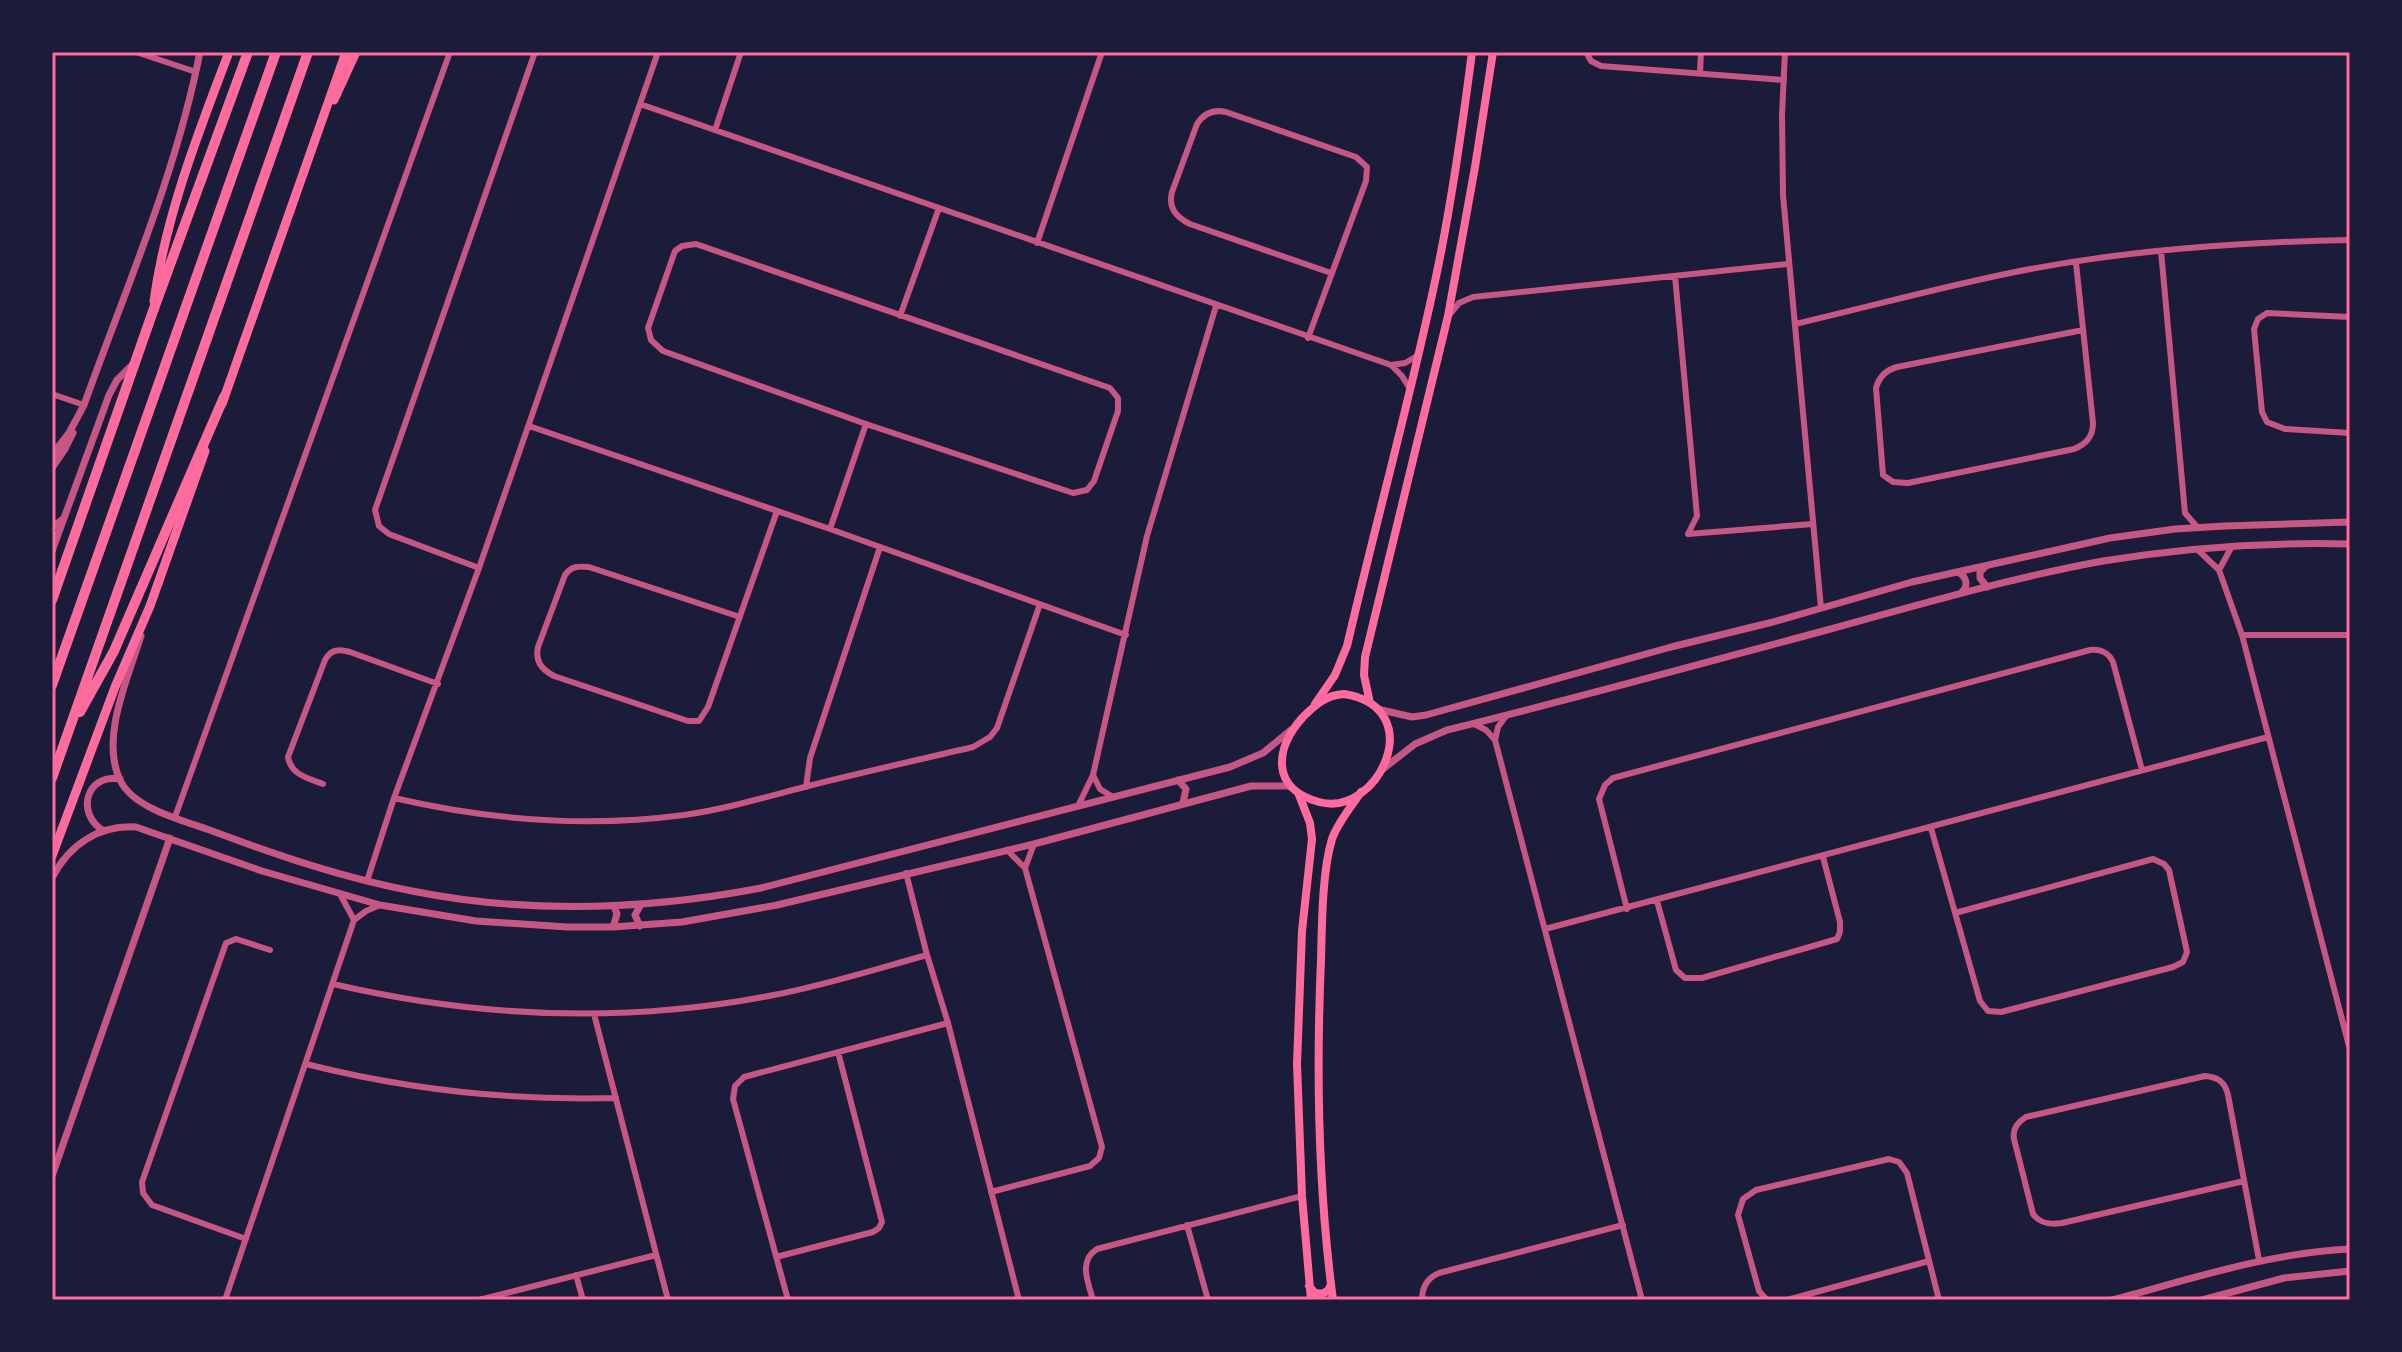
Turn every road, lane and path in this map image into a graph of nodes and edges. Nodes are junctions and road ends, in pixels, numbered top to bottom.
1 (136, 52) edge
2 (200, 52) edge
3 (229, 52) edge
4 (248, 52) edge
5 (276, 52) edge
6 (308, 52) edge
7 (346, 52) edge
8 (356, 52) edge
9 (450, 52) edge
10 (535, 52) edge
11 (658, 52) edge
12 (741, 52) edge
13 (1102, 52) edge
14 (1472, 52) edge
15 (1493, 52) edge
16 (1586, 52) edge
17 (1701, 52) edge
18 (1785, 52) edge
19 (196, 72) junction
20 (1700, 73) junction
21 (1784, 80) junction
22 (640, 104) junction
23 (1465, 111) junction
24 (1484, 113) junction
25 (715, 130) junction
26 (316, 135) junction
27 (52, 143) edge
28 (52, 149) edge
29 (939, 208) junction
30 (2350, 240) edge
31 (1037, 243) junction
32 (2161, 251) junction
33 (2076, 263) junction
34 (1788, 264) junction
35 (1331, 273) junction
36 (1675, 276) junction
37 (1216, 306) junction
38 (152, 314) junction
39 (900, 316) junction
40 (1448, 316) junction
41 (2350, 317) edge
42 (1795, 324) junction
43 (2083, 330) junction
44 (1308, 338) junction
45 (1418, 355) junction
46 (136, 362) junction
47 (1391, 365) junction
48 (1410, 389) junction
49 (52, 394) edge
50 (224, 397) junction
51 (84, 405) junction
52 (77, 419) junction
53 (866, 424) junction
54 (529, 426) junction
55 (2350, 433) edge
56 (52, 455) edge
57 (52, 468) edge
58 (777, 511) junction
59 (2185, 513) junction
60 (64, 517) junction
61 (2350, 522) edge
62 (1813, 524) junction
63 (52, 528) edge
64 (2198, 528) junction
65 (830, 529) junction
66 (2175, 529) junction
67 (2350, 544) edge
68 (880, 547) junction
69 (2231, 548) junction
70 (52, 551) edge
71 (2199, 551) junction
72 (1986, 565) junction
73 (479, 568) junction
74 (2219, 570) junction
75 (1954, 572) junction
76 (1987, 587) junction
77 (1959, 594) junction
78 (52, 600) edge
79 (1040, 604) junction
80 (150, 606) junction
81 (1821, 608) junction
82 (740, 617) junction
83 (1126, 635) junction
84 (2242, 635) junction
85 (2350, 635) edge
86 (438, 684) junction
87 (52, 685) edge
88 (1315, 704) junction
89 (1373, 706) junction
90 (1506, 716) junction
91 (1474, 724) junction
92 (1291, 730) junction
93 (65, 737) junction
94 (2268, 737) junction
95 (1495, 740) junction
96 (1383, 769) junction
97 (2142, 770) junction
98 (1093, 775) junction
99 (52, 778) edge
100 (120, 779) junction
101 (1178, 780) junction
102 (323, 784) dead end
103 (1289, 786) junction
104 (806, 787) junction
105 (1361, 792) junction
106 (1299, 795) junction
107 (1113, 797) junction
108 (394, 798) junction
109 (1183, 803) junction
110 (1078, 807) junction
111 (175, 817) junction
112 (1931, 828) junction
113 (104, 831) junction
114 (170, 838) junction
115 (1034, 844) junction
116 (1007, 850) junction
117 (52, 856) edge
118 (1823, 857) junction
119 (1025, 868) junction
120 (906, 873) junction
121 (52, 878) edge
122 (367, 881) junction
123 (340, 894) junction
124 (1657, 901) junction
125 (641, 904) junction
126 (380, 905) junction
127 (614, 906) junction
128 (1627, 909) junction
129 (1955, 913) junction
130 (354, 920) junction
131 (640, 926) junction
132 (613, 927) junction
133 (1545, 929) junction
134 (270, 950) dead end
135 (927, 955) junction
136 (333, 984) junction
137 (594, 1014) junction
138 (948, 1023) junction
139 (2350, 1050) edge
140 (838, 1052) junction
141 (306, 1064) junction
142 (616, 1098) junction
143 (52, 1176) edge
144 (2244, 1181) junction
145 (991, 1192) junction
146 (1302, 1196) junction
147 (1187, 1225) junction
148 (1623, 1225) junction
149 (246, 1239) junction
150 (2350, 1249) edge
151 (656, 1255) junction
152 (776, 1257) junction
153 (2259, 1260) junction
154 (1929, 1261) junction
155 (2350, 1271) edge
156 (576, 1275) junction
157 (1331, 1282) junction
158 (1309, 1285) junction
159 (225, 1300) edge
160 (479, 1300) edge
161 (583, 1300) edge
162 (668, 1300) edge
163 (788, 1300) edge
164 (1019, 1300) edge
165 (1093, 1300) edge
166 (1208, 1300) edge
167 (1311, 1300) edge
168 (1333, 1300) edge
169 (1422, 1300) edge
170 (1642, 1300) edge
171 (1767, 1300) edge
172 (1787, 1300) edge
173 (1939, 1300) edge
174 (2112, 1300) edge
175 (2202, 1300) edge

1 - 19 street
2 - 19 street
3 - 38 main road
4 - 38 highway
5 - 87 highway
6 - 93 highway
7 - 26 main road
8 - 26 main road
9 - 111 street
10 - 73 street
11 - 22 street
12 - 25 street
13 - 31 street
14 - 23 main road
15 - 24 main road
16 - 20 street
17 - 20 street
18 - 21 street
19 - 51 street
20 - 21 street
21 - 34 street
22 - 25 street
22 - 54 street
23 - 24 main road
23 - 45 main road
24 - 40 main road
25 - 29 street
26 - 50 main road
27 - 28 street
29 - 31 street
29 - 39 street
30 - 32 street
31 - 37 street
32 - 33 street
32 - 59 street
33 - 42 street
33 - 43 street
34 - 36 street
34 - 42 street
35 - 35 street
35 - 44 street
36 - 40 street
36 - 62 street
37 - 44 street
37 - 83 street
38 - 46 highway
39 - 53 street
39 - 53 street
40 - 89 main road
41 - 55 street
42 - 62 street
43 - 43 street
44 - 47 street
45 - 47 street
45 - 48 main road
46 - 60 street
46 - 78 highway
47 - 48 street
48 - 88 main road
49 - 51 street
50 - 80 main road
50 - 93 highway
51 - 52 street
52 - 56 street
52 - 57 street
53 - 65 street
54 - 58 street
54 - 73 street
58 - 65 street
58 - 82 street
59 - 64 street
59 - 66 street
60 - 63 street
60 - 70 street
61 - 64 street
62 - 81 street
64 - 66 street
65 - 68 street
66 - 72 street
67 - 69 street
68 - 79 street
68 - 104 street
69 - 71 street
69 - 74 street
71 - 74 street
71 - 76 street
72 - 75 street
72 - 76 street
73 - 86 street
74 - 84 street
75 - 77 street
75 - 81 street
76 - 77 street
77 - 90 street
79 - 83 street
79 - 104 street
80 - 100 street
80 - 117 main road
81 - 89 street
82 - 82 street
83 - 98 street
84 - 85 street
84 - 94 street
86 - 102 street
86 - 108 street
88 - 89 main road
88 - 92 main road
89 - 96 main road
90 - 91 street
90 - 95 street
91 - 95 street
91 - 96 street
92 - 101 street
92 - 103 main road
93 - 99 highway
94 - 97 street
94 - 139 street
95 - 133 street
96 - 105 main road
97 - 112 street
97 - 128 street
98 - 107 street
98 - 110 street
100 - 111 street
100 - 113 street
101 - 107 street
101 - 109 street
103 - 106 main road
103 - 109 street
104 - 108 street
105 - 106 main road
105 - 157 main road
106 - 146 main road
107 - 110 street
108 - 122 street
109 - 115 street
110 - 125 street
111 - 122 street
112 - 118 street
112 - 129 street
113 - 114 street
113 - 121 street
114 - 123 street
114 - 143 street
115 - 116 street
115 - 119 street
116 - 119 street
116 - 120 street
118 - 124 street
118 - 124 street
119 - 145 street
120 - 131 street
120 - 135 street
122 - 127 street
123 - 126 street
123 - 130 street
124 - 128 street
125 - 127 street
125 - 131 street
126 - 130 street
126 - 132 street
127 - 132 street
128 - 133 street
129 - 129 street
130 - 136 street
131 - 132 street
133 - 148 street
134 - 149 street
135 - 137 street
135 - 138 street
136 - 137 street
136 - 141 street
137 - 142 street
138 - 140 street
138 - 145 street
140 - 152 street
140 - 152 street
141 - 142 street
141 - 149 street
142 - 151 street
144 - 144 street
144 - 153 street
145 - 164 street
146 - 147 street
146 - 158 main road
147 - 165 street
147 - 166 street
148 - 169 street
148 - 170 street
149 - 159 street
150 - 153 street
151 - 156 street
151 - 162 street
152 - 163 street
153 - 174 street
154 - 171 street
154 - 172 street
154 - 173 street
155 - 175 street
156 - 160 street
156 - 161 street
157 - 158 main road
157 - 168 main road
158 - 167 main road

